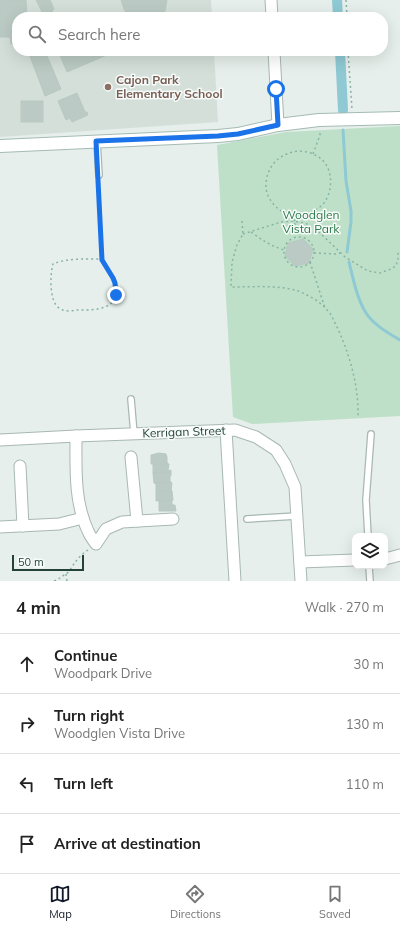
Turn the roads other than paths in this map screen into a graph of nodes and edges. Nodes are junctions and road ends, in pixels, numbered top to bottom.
1 (271, 0) edge
2 (272, 12) edge
3 (274, 56) edge
4 (400, 118) edge
5 (278, 125) junction
6 (96, 141) junction
7 (0, 146) edge
8 (99, 175) road end
9 (131, 399) dead end
10 (226, 430) junction
11 (134, 434) junction
12 (371, 434) dead end
13 (76, 436) junction
14 (0, 440) edge
15 (131, 457) dead end
16 (20, 466) dead end
17 (297, 516) junction
18 (83, 518) junction
19 (173, 519) dead end
20 (247, 519) dead end
21 (137, 521) junction
22 (23, 526) junction
23 (0, 527) edge
24 (368, 533) edge
25 (400, 555) edge
26 (388, 558) edge
27 (352, 560) edge
28 (300, 562) junction
29 (369, 569) edge
30 (235, 581) edge
31 (301, 581) edge
32 (370, 581) edge

1 - 2 street
3 - 5 street
4 - 5 main road
5 - 6 main road
6 - 7 main road
6 - 8 lane
9 - 11 lane
10 - 11 street, Kerrigan Street
10 - 17 street, Kerrigan Street
10 - 30 street
11 - 13 street, Kerrigan Street
12 - 24 lane
13 - 14 street, Kerrigan Street
13 - 18 street
15 - 21 street
16 - 22 street
17 - 20 lane
17 - 28 street, Kerrigan Street
18 - 21 street
18 - 22 street
19 - 21 street
22 - 23 street
25 - 26 street
27 - 28 street
28 - 31 street, Kerrigan Street
29 - 32 lane

